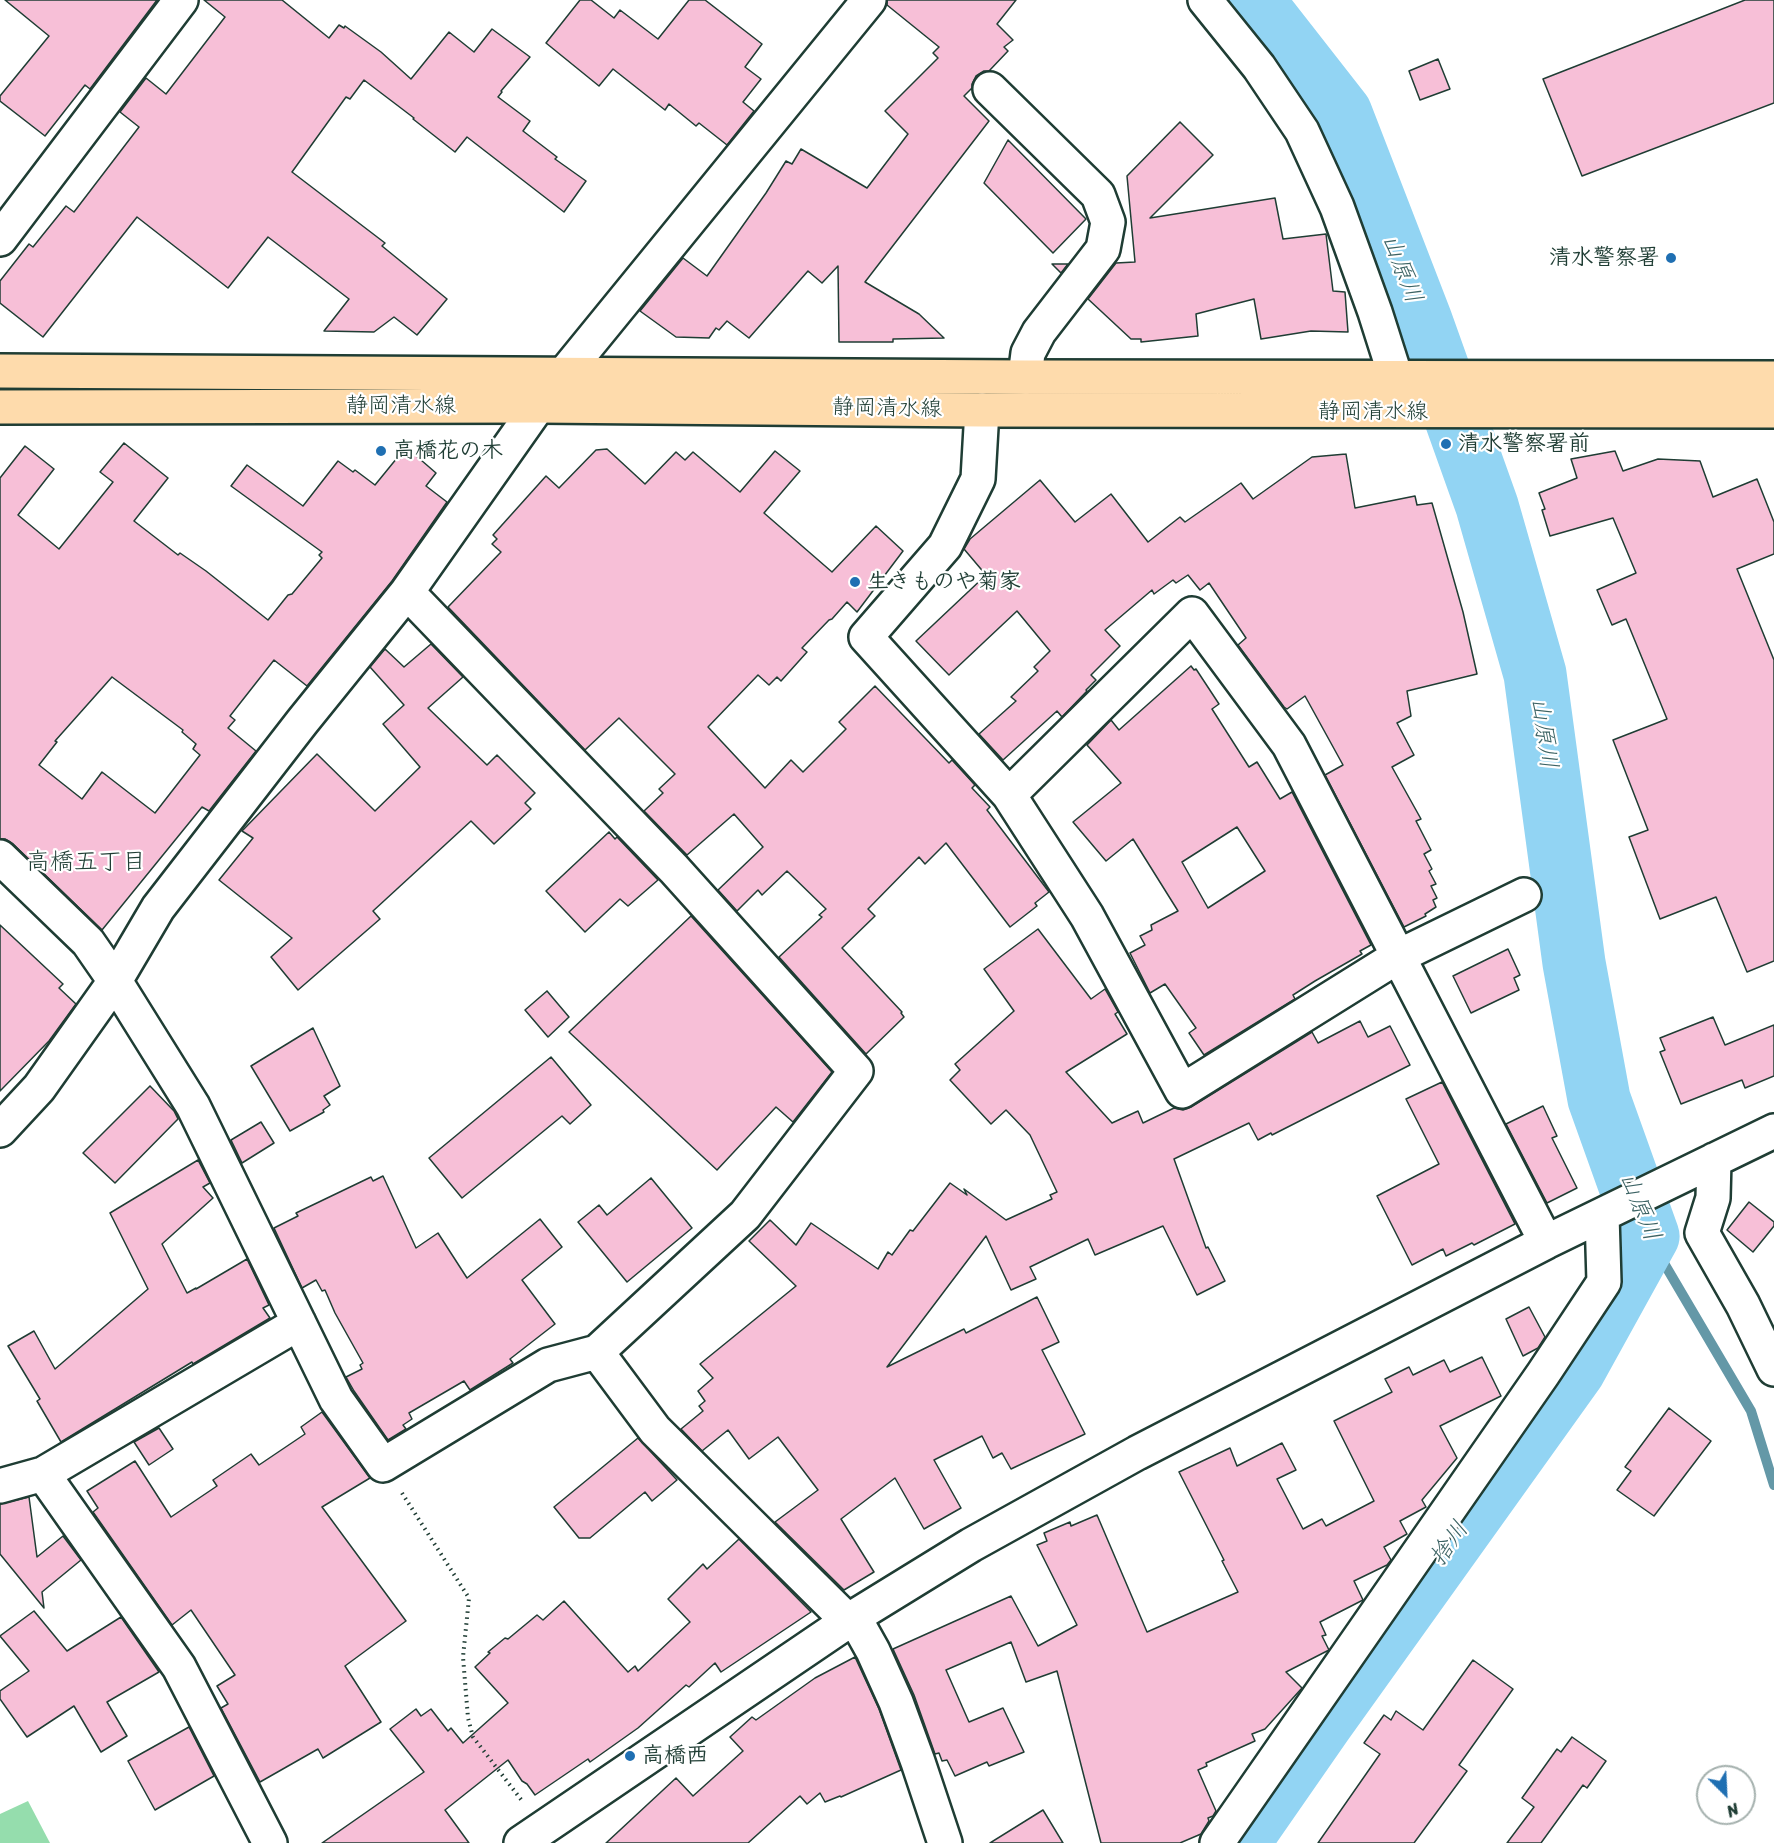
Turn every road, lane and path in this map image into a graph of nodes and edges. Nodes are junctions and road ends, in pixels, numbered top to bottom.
1 (182, 0) edge
2 (869, 0) edge
3 (1205, 0) edge
4 (990, 89) dead end
5 (0, 239) edge
6 (0, 371) edge
7 (564, 374) junction
8 (1025, 377) junction
9 (1396, 378) junction
10 (1774, 378) edge
11 (538, 406) junction
12 (0, 407) edge
13 (982, 410) junction
14 (1774, 411) edge
15 (1403, 412) junction
16 (407, 592) junction
17 (1009, 795) junction
18 (0, 856) edge
19 (1524, 895) dead end
20 (1397, 957) junction
21 (115, 981) junction
22 (0, 1130) edge
23 (1774, 1131) edge
24 (1700, 1167) junction
25 (1606, 1213) junction
26 (1546, 1242) junction
27 (299, 1323) junction
28 (597, 1352) junction
29 (1774, 1369) edge
30 (383, 1465) junction
31 (43, 1474) junction
32 (0, 1486) edge
33 (851, 1619) junction
34 (532, 1836) edge
35 (270, 1843) edge
36 (945, 1843) edge
37 (1217, 1843) edge

1 - 5 street
2 - 7 street
3 - 9 street
4 - 8 street
6 - 7 main road, 静岡清水線
7 - 8 main road, 静岡清水線
7 - 11 street
8 - 9 main road, 静岡清水線
9 - 10 main road, 静岡清水線
9 - 15 street
11 - 12 main road, 静岡清水線
11 - 13 main road, 静岡清水線
11 - 16 street
13 - 15 main road, 静岡清水線
13 - 17 street
14 - 15 main road, 静岡清水線
16 - 21 street
16 - 28 street
17 - 20 street
17 - 20 street
18 - 21 street
19 - 20 street
20 - 26 street
21 - 22 street
21 - 27 street
23 - 24 street
24 - 25 street
24 - 29 street
25 - 26 street
25 - 37 street
26 - 33 street
27 - 30 street
27 - 31 street
28 - 30 street
28 - 33 street
30 - 34 path
31 - 32 street
31 - 35 street
33 - 34 street
33 - 36 street

